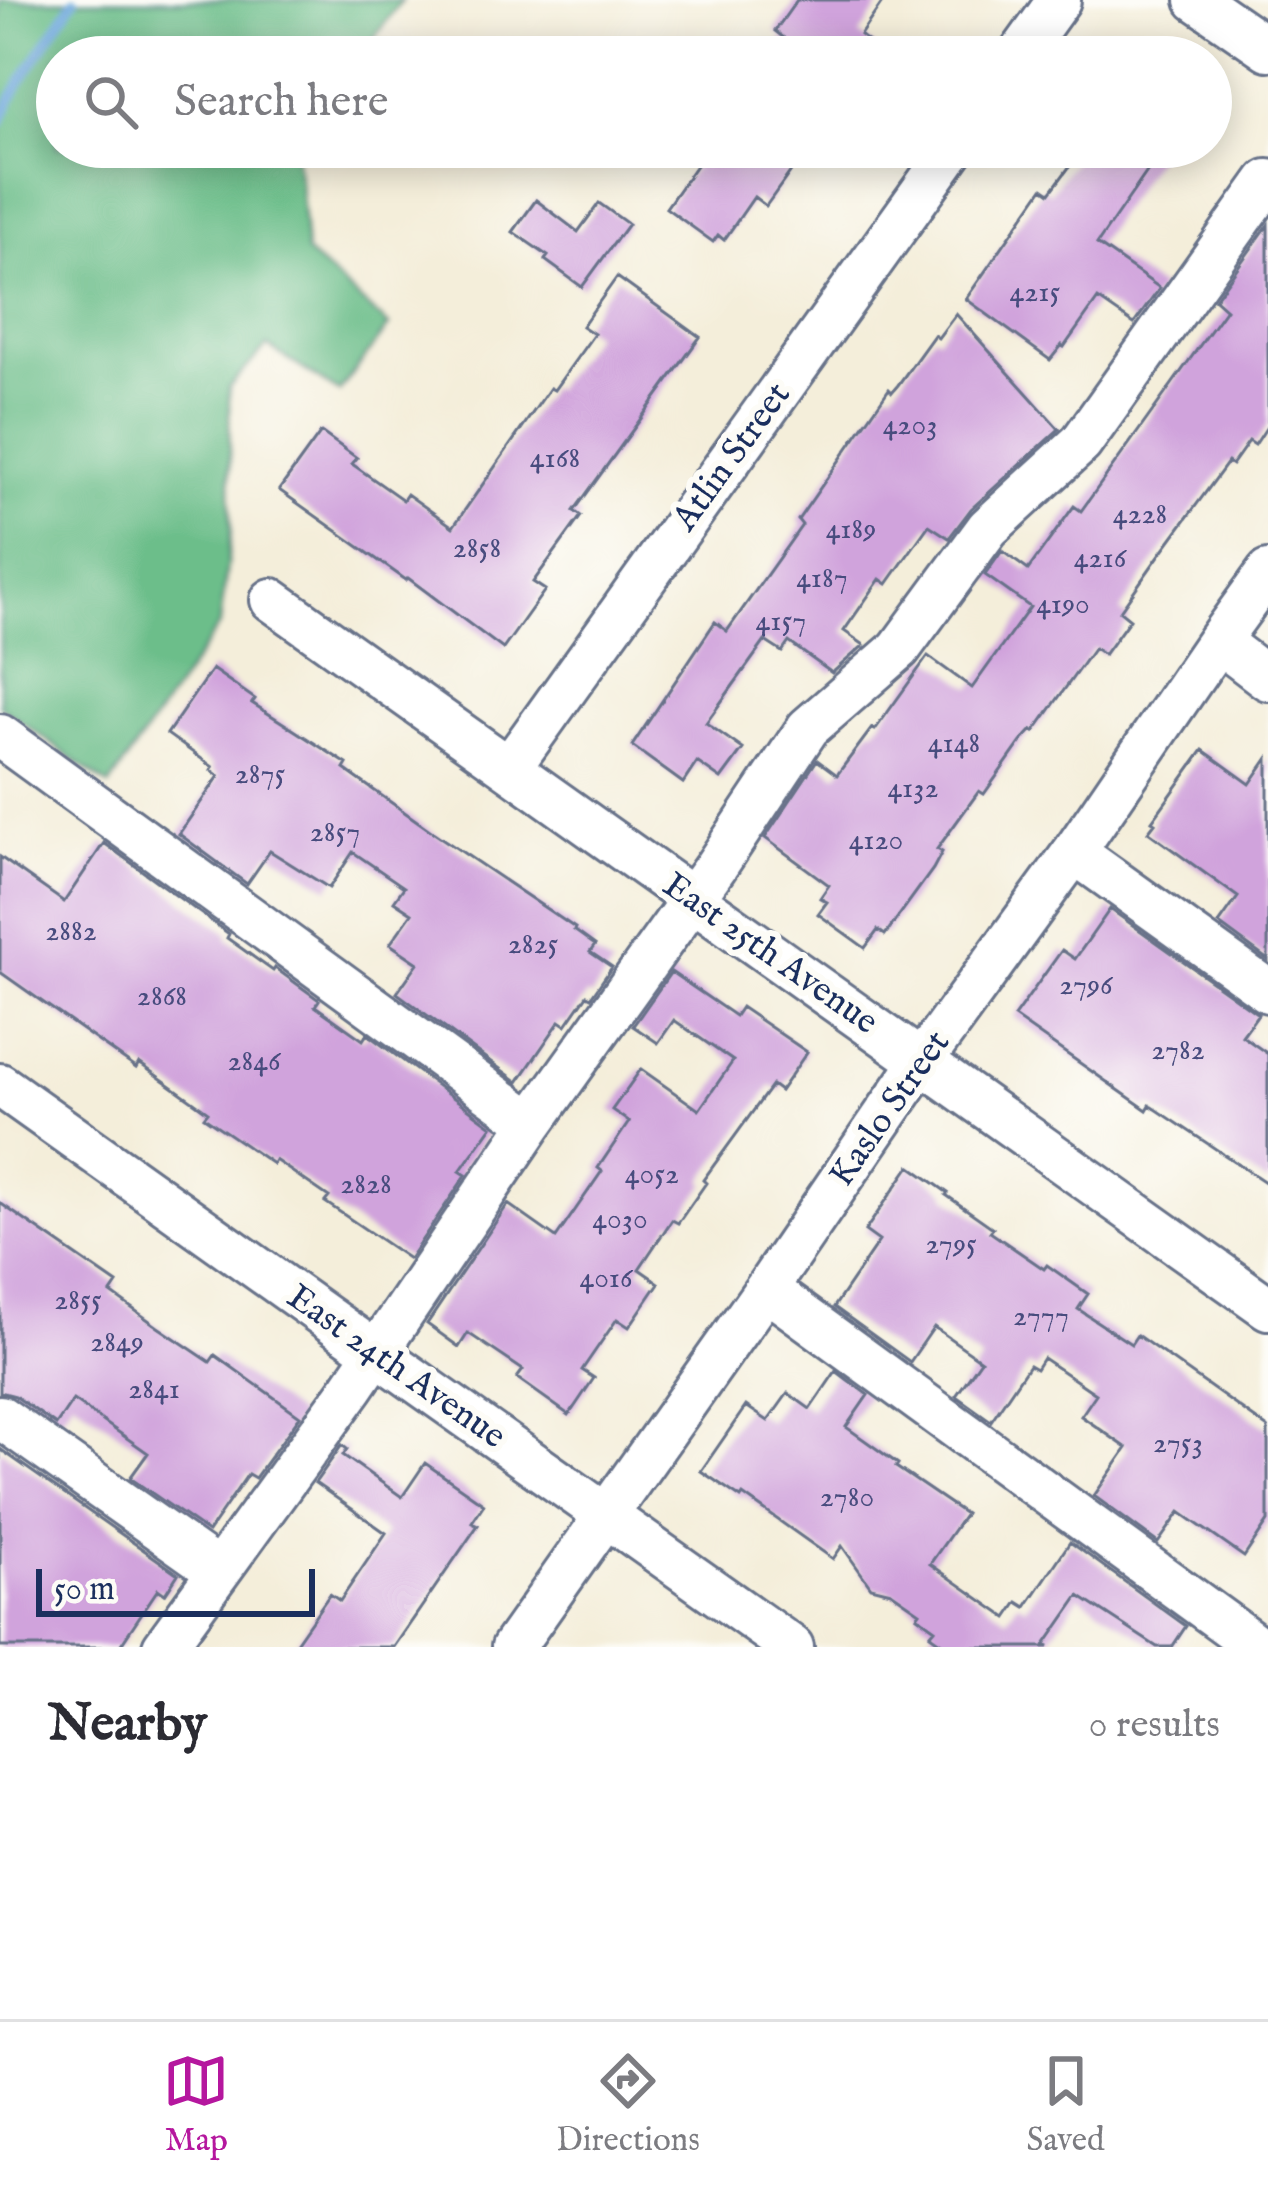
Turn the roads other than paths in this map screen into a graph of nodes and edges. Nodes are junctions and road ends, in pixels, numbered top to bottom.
1 (1059, 0) edge
2 (1197, 0) edge
3 (1033, 36) edge
4 (1268, 50) edge
5 (939, 168) edge
6 (1268, 181) edge
7 (1268, 572) edge
8 (272, 600) dead end
9 (1218, 640) junction
10 (1268, 679) edge
11 (0, 736) edge
12 (510, 767) junction
13 (1074, 852) junction
14 (692, 900) junction
15 (1268, 991) edge
16 (922, 1061) junction
17 (0, 1085) edge
18 (532, 1123) junction
19 (766, 1289) junction
20 (1268, 1308) edge
21 (375, 1354) junction
22 (0, 1417) edge
23 (607, 1514) junction
24 (217, 1570) junction
25 (164, 1647) edge
26 (513, 1647) edge
27 (792, 1647) edge
28 (1258, 1647) edge

1 - 3 street
2 - 4 street
5 - 12 street, Atlin Street
6 - 14 street
7 - 9 street, Kaslo Street
8 - 12 street, East 25th Avenue
9 - 10 street
9 - 13 street, Kaslo Street
11 - 18 street
12 - 14 street, East 25th Avenue
13 - 15 street
13 - 16 street, Kaslo Street
14 - 16 street, East 25th Avenue
14 - 18 street
16 - 19 street, Kaslo Street
16 - 20 street, East 25th Avenue
17 - 21 street, East 24th Avenue
18 - 21 street
19 - 23 street, Kaslo Street
19 - 28 street
21 - 23 street, East 24th Avenue
21 - 24 street
22 - 24 street
23 - 26 street, Kaslo Street
23 - 27 street, East 24th Avenue
24 - 25 street

